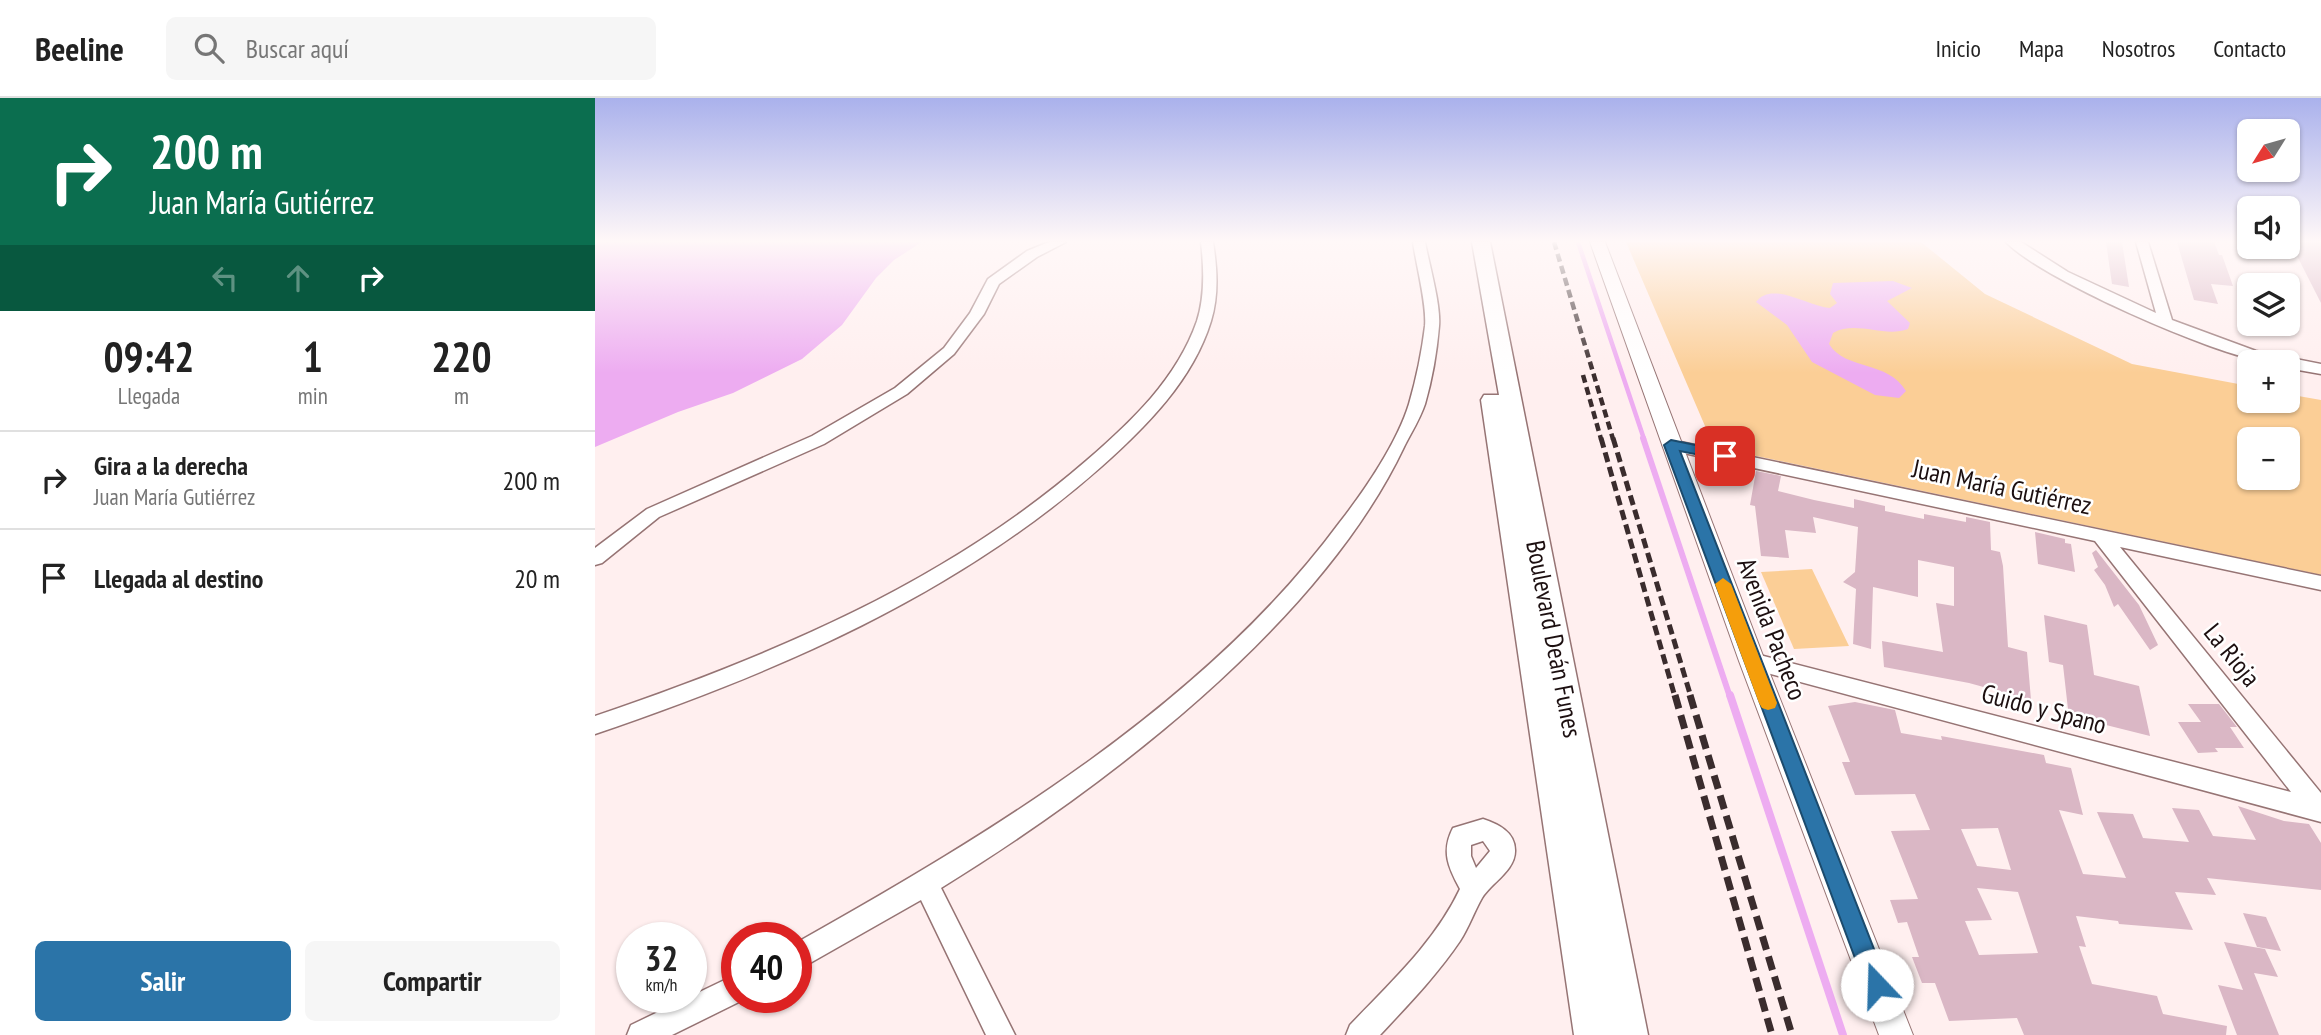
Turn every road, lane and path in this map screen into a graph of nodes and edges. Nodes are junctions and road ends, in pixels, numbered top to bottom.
1 (991, 286) edge
2 (1209, 286) edge
3 (1430, 286) edge
4 (1474, 286) edge
5 (1489, 286) edge
6 (1613, 286) edge
7 (2082, 286) edge
8 (2155, 286) edge
9 (2166, 322) junction
10 (2237, 351) edge
11 (2300, 365) edge
12 (2321, 369) edge
13 (1671, 445) junction
14 (2099, 534) junction
15 (595, 558) edge
16 (2321, 583) edge
17 (1752, 662) junction
18 (595, 725) edge
19 (2321, 810) edge
20 (926, 884) junction
21 (1474, 888) dead end
22 (812, 949) edge
23 (721, 996) edge
24 (641, 1035) edge
25 (1001, 1035) edge
26 (1360, 1035) edge
27 (1594, 1035) edge
28 (1627, 1035) edge
29 (1896, 1035) edge

1 - 15 street
2 - 18 street
3 - 20 street
4 - 27 main road, Boulevard Deán Funes
5 - 28 main road, Boulevard Deán Funes
6 - 13 street, Avenida Pacheco
7 - 9 street
8 - 9 street
9 - 10 street
11 - 12 street
13 - 14 street, Juan María Gutiérrez
13 - 17 street, Avenida Pacheco
14 - 16 street, Juan María Gutiérrez
14 - 19 street, La Rioja
17 - 19 street, Guido y Spano
17 - 29 street, Avenida Pacheco
20 - 22 street
20 - 25 street
21 - 26 street
23 - 24 street

